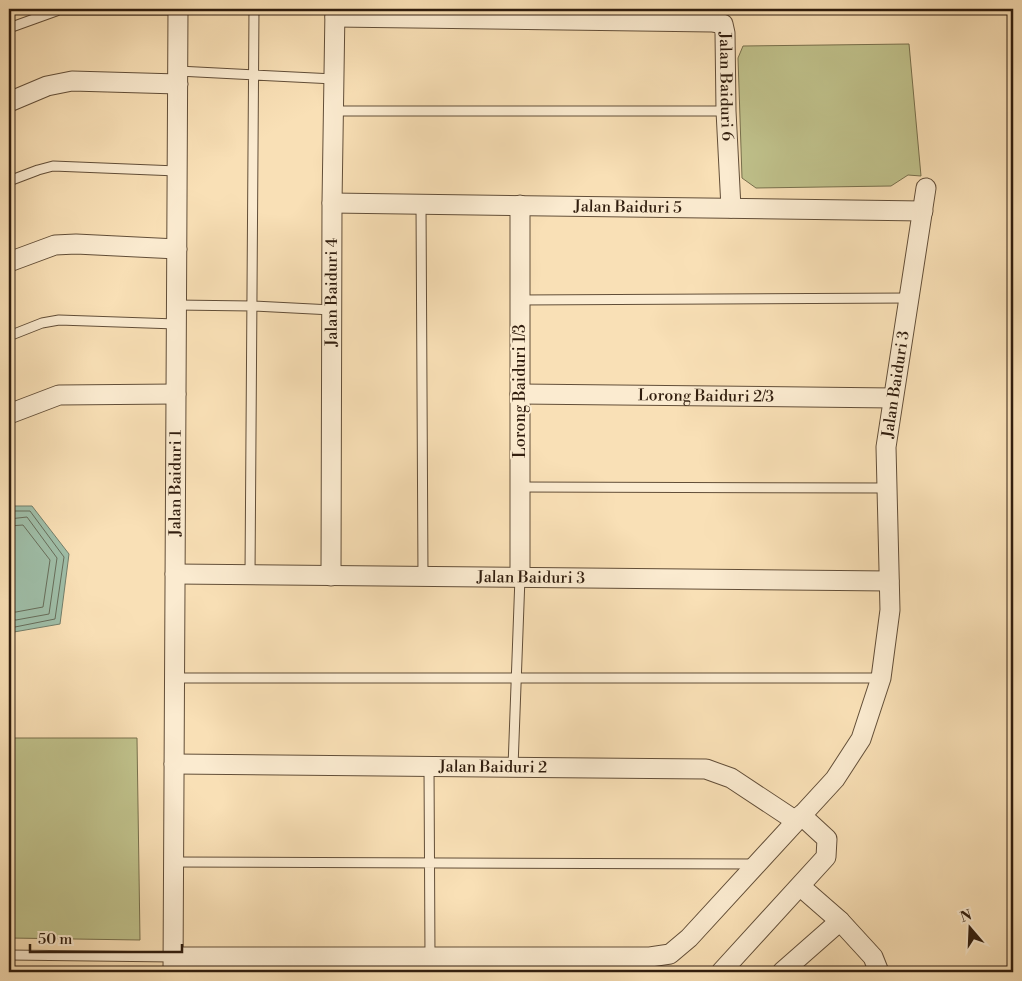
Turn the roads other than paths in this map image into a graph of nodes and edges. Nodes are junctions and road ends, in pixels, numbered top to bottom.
1 (254, 9) edge
2 (178, 10) edge
3 (335, 13) edge
4 (410, 13) edge
5 (9, 28) edge
6 (253, 74) junction
7 (178, 77) junction
8 (334, 79) junction
9 (9, 102) edge
10 (333, 111) junction
11 (726, 111) junction
12 (177, 171) junction
13 (9, 181) edge
14 (926, 188) dead end
15 (332, 203) junction
16 (422, 204) junction
17 (520, 205) junction
18 (731, 208) junction
19 (923, 211) junction
20 (176, 249) junction
21 (9, 262) edge
22 (910, 298) junction
23 (520, 300) junction
24 (252, 306) junction
25 (332, 310) junction
26 (176, 314) junction
27 (9, 336) edge
28 (176, 394) junction
29 (520, 394) junction
30 (893, 398) junction
31 (9, 414) edge
32 (520, 487) junction
33 (887, 488) junction
34 (174, 574) junction
35 (250, 575) junction
36 (331, 576) junction
37 (423, 576) junction
38 (520, 577) junction
39 (889, 581) junction
40 (174, 678) junction
41 (516, 678) junction
42 (881, 678) junction
43 (174, 764) junction
44 (429, 767) junction
45 (513, 767) junction
46 (798, 818) junction
47 (173, 862) junction
48 (430, 864) junction
49 (757, 864) junction
50 (801, 887) junction
51 (840, 921) junction
52 (9, 955) edge
53 (430, 957) junction
54 (173, 964) edge
55 (721, 972) edge
56 (782, 972) edge
57 (879, 972) edge

1 - 6 lane
2 - 5 lane
2 - 7 street, Jalan Baiduri 1
3 - 4 street, Jalan Baiduri 6
3 - 8 street, Jalan Baiduri 4
4 - 11 street, Jalan Baiduri 6
6 - 7 lane
6 - 8 lane
6 - 24 lane
7 - 9 street
7 - 12 street, Jalan Baiduri 1
8 - 10 street, Jalan Baiduri 4
10 - 11 lane
10 - 15 street, Jalan Baiduri 4
11 - 18 street, Jalan Baiduri 6
12 - 13 lane
12 - 20 street, Jalan Baiduri 1
14 - 19 street, Jalan Baiduri 3
15 - 16 street, Jalan Baiduri 5
15 - 25 street, Jalan Baiduri 4
16 - 17 street, Jalan Baiduri 5
16 - 37 lane
17 - 18 street, Jalan Baiduri 5
17 - 23 street, Lorong Baiduri 1/3
18 - 19 street, Jalan Baiduri 5
19 - 22 street, Jalan Baiduri 3
20 - 21 street
20 - 26 street, Jalan Baiduri 1
22 - 23 lane
22 - 30 street, Jalan Baiduri 3
23 - 29 street, Lorong Baiduri 1/3
24 - 25 lane
24 - 26 lane
24 - 35 lane
25 - 36 street, Jalan Baiduri 4
26 - 27 lane
26 - 28 street, Jalan Baiduri 1
28 - 31 street
28 - 34 street, Jalan Baiduri 1
29 - 30 street, Lorong Baiduri 2/3
29 - 32 street, Lorong Baiduri 1/3
30 - 33 street, Jalan Baiduri 3
32 - 33 lane
32 - 38 street, Lorong Baiduri 1/3
33 - 39 street, Jalan Baiduri 3
34 - 35 street, Jalan Baiduri 3
34 - 40 street, Jalan Baiduri 1
35 - 36 street, Jalan Baiduri 3
36 - 37 street, Jalan Baiduri 3
37 - 38 street, Jalan Baiduri 3
38 - 39 street, Jalan Baiduri 3
38 - 41 lane
39 - 42 street, Jalan Baiduri 3
40 - 41 lane
40 - 43 street, Jalan Baiduri 1
41 - 42 lane
41 - 45 lane
42 - 46 street, Jalan Baiduri 3
43 - 44 street, Jalan Baiduri 2
43 - 47 street, Jalan Baiduri 1
44 - 45 street, Jalan Baiduri 2
44 - 48 lane
45 - 46 street, Jalan Baiduri 2
46 - 49 street, Jalan Baiduri 3
46 - 50 street, Jalan Baiduri 2
47 - 48 lane
47 - 54 street, Jalan Baiduri 1
48 - 49 lane
48 - 53 lane
49 - 53 street, Jalan Baiduri 3
50 - 51 street
50 - 55 street, Jalan Baiduri 2
51 - 56 street
51 - 57 street
52 - 54 lane
53 - 54 street

